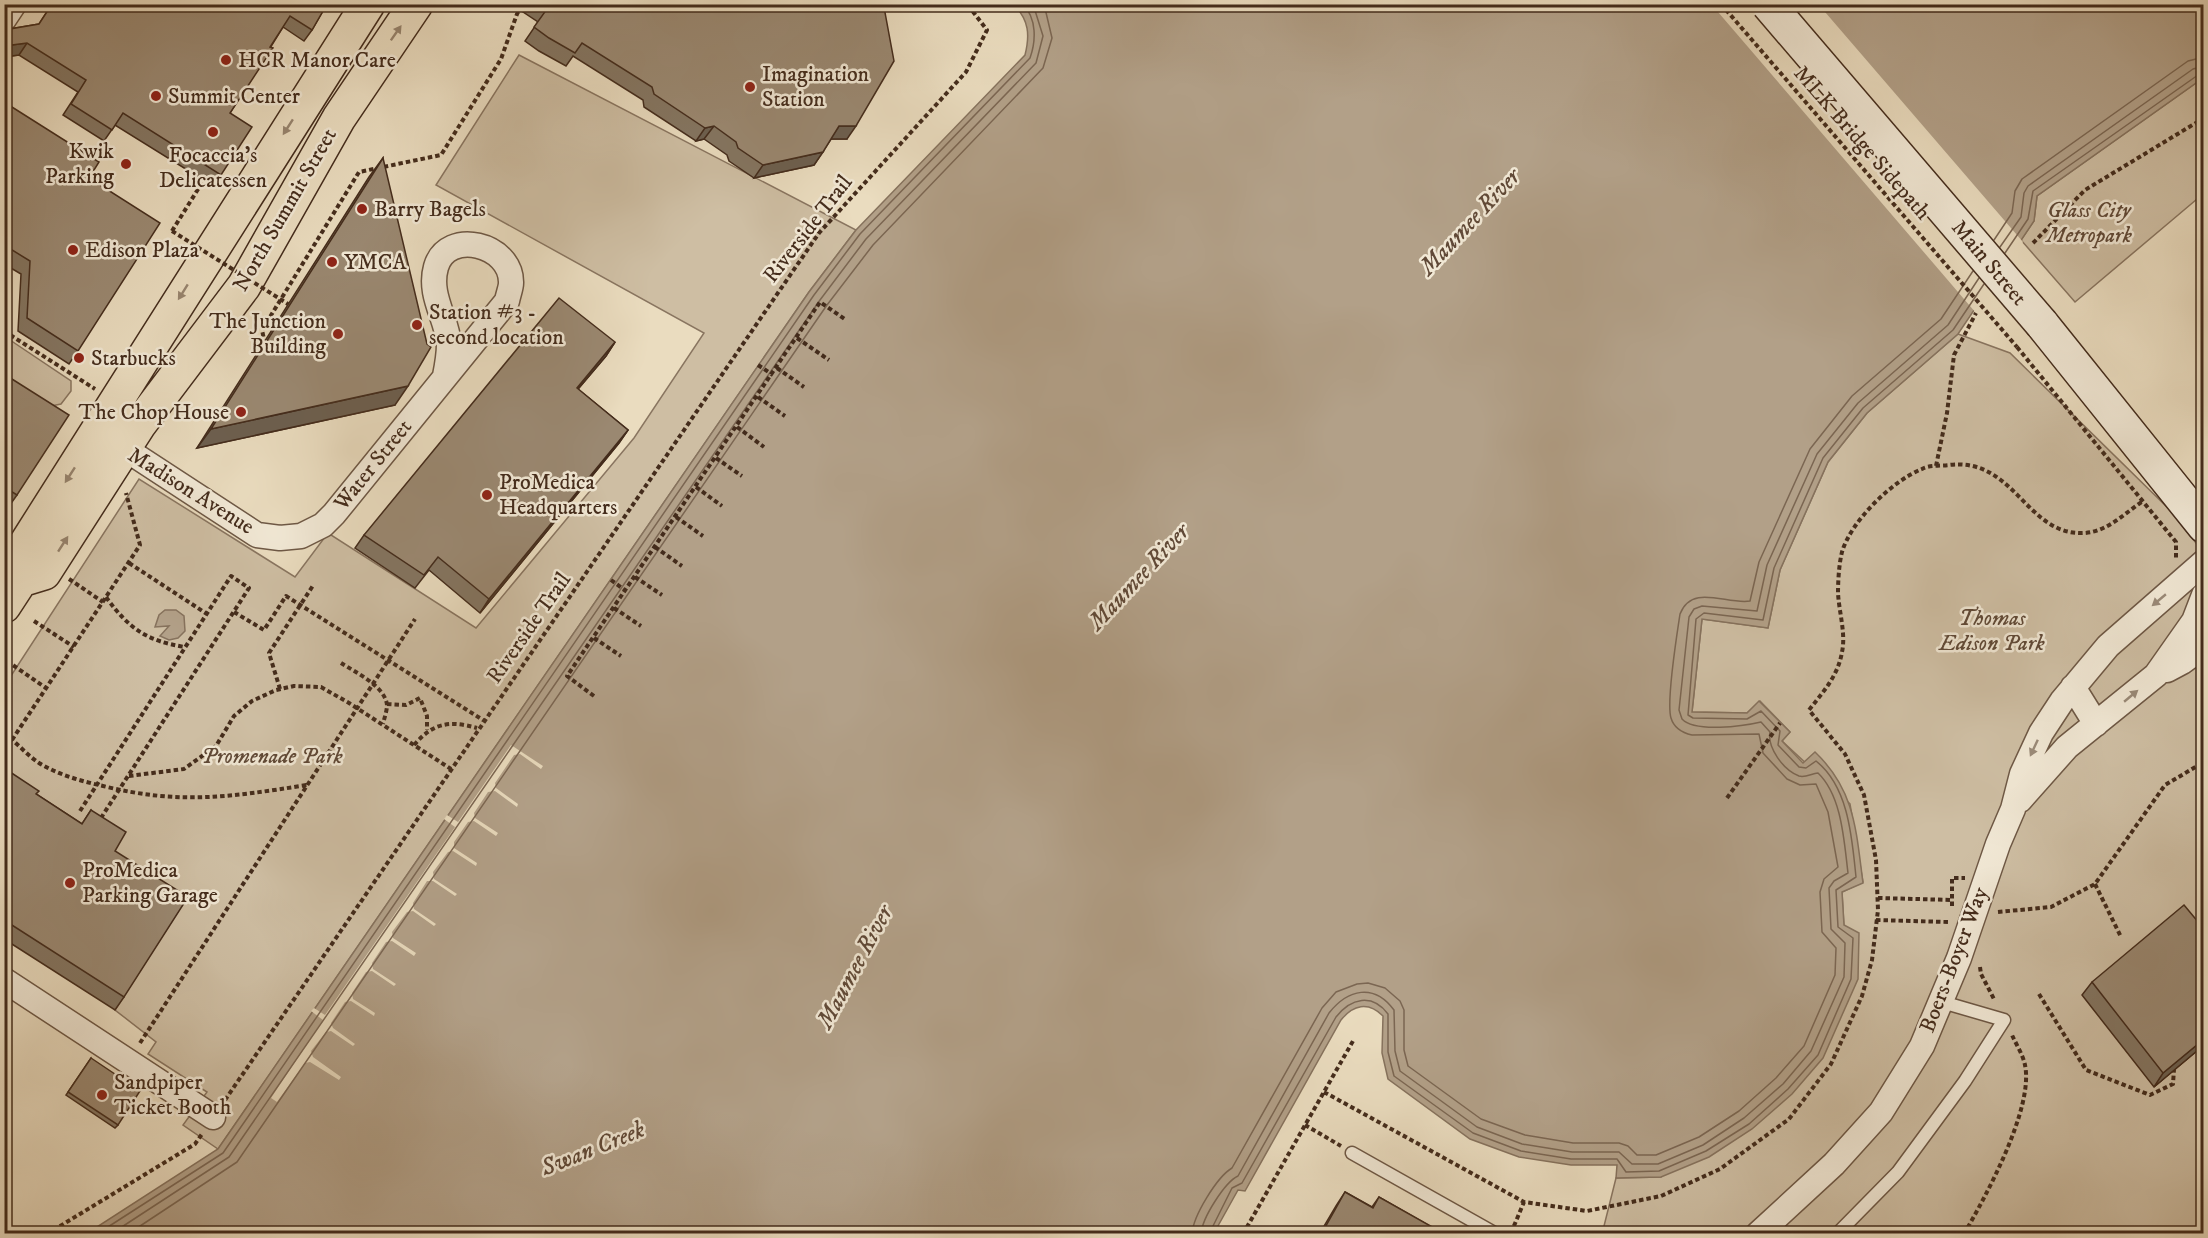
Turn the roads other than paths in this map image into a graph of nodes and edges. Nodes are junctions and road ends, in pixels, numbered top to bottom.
1 (14, 4) edge
2 (368, 4) edge
3 (416, 4) edge
4 (1768, 4) edge
5 (4, 19) edge
6 (249, 188) junction
7 (290, 205) junction
8 (160, 330) junction
9 (194, 350) junction
10 (445, 376) junction
11 (111, 440) junction
12 (2204, 525) edge
13 (290, 538) joint
14 (2204, 562) edge
15 (13, 593) edge
16 (2204, 595) edge
17 (2204, 646) edge
18 (2156, 675) junction
19 (2073, 687) junction
20 (2096, 724) junction
21 (2013, 809) junction
22 (4, 980) edge
23 (1942, 1002) junction
24 (213, 1117) road end
25 (1352, 1153) road end
26 (1496, 1233) edge
27 (1758, 1233) edge
28 (1837, 1233) edge

1 - 5 street
2 -> 6 main road, North Summit Street
7 -> 3 main road, North Summit Street
4 - 12 main road, Main Street, bridge
6 - 7 main road
6 -> 8 main road, North Summit Street
7 - 9 main road, North Summit Street
8 - 9 main road
8 - 11 main road, North Summit Street
9 - 11 main road, North Summit Street
10 - 10 street, Water Street
10 - 13 street, Water Street
11 - 13 street, Madison Avenue
11 - 15 main road, North Summit Street
14 -> 19 street, Boers-Boyer Way
16 - 18 street, Boers-Boyer Way
17 - 18 street
20 -> 18 street, Boers-Boyer Way
19 - 20 street
19 -> 21 street, Boers-Boyer Way
20 - 21 street, Boers-Boyer Way
21 - 23 street, Boers-Boyer Way
22 - 24 street
23 - 27 street, Boers-Boyer Way
23 - 28 lane
25 - 26 lane

